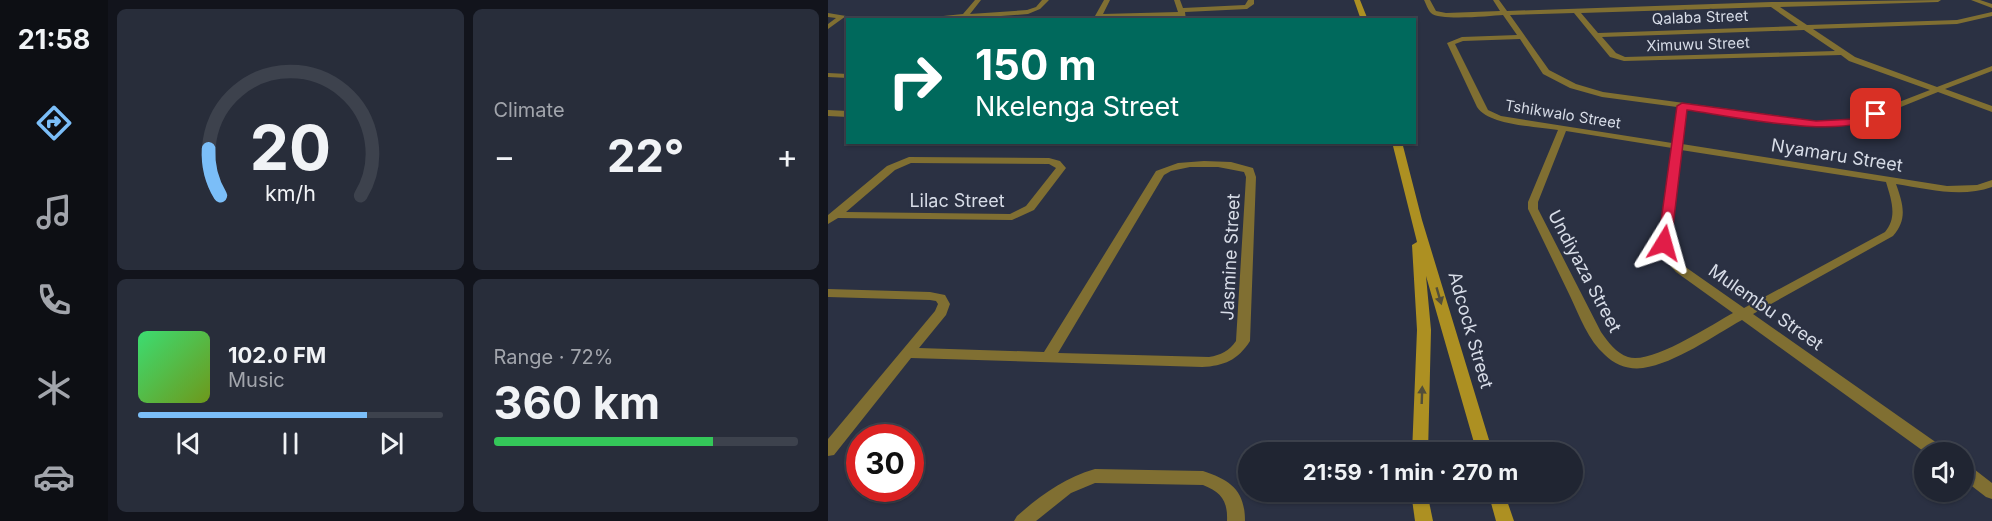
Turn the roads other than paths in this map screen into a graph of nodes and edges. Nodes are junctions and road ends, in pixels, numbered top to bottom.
1 (978, 0) edge
2 (1046, 0) edge
3 (1107, 0) edge
4 (1177, 0) edge
5 (1251, 0) edge
6 (1427, 0) edge
7 (1496, 0) edge
8 (1765, 0) edge
9 (1938, 0) edge
10 (1974, 0) edge
11 (1360, 2) edge
12 (1772, 5) junction
13 (1992, 6) edge
14 (1577, 12) junction
15 (1504, 14) junction
16 (1992, 14) edge
17 (828, 15) edge
18 (1183, 15) edge
19 (966, 18) edge
20 (1364, 18) edge
21 (828, 27) edge
22 (1805, 27) junction
23 (1596, 35) junction
24 (1521, 37) junction
25 (1841, 53) junction
26 (1992, 68) edge
27 (828, 75) edge
28 (846, 76) edge
29 (1938, 90) junction
30 (1682, 106) junction
31 (1992, 109) edge
32 (828, 113) edge
33 (846, 114) edge
34 (1563, 128) junction
35 (1397, 144) edge
36 (1677, 146) junction
37 (1890, 180) junction
38 (1992, 183) edge
39 (832, 218) edge
40 (1416, 220) junction
41 (828, 293) edge
42 (1742, 314) junction
43 (909, 353) junction
44 (1048, 357) junction
45 (1420, 442) edge
46 (1482, 442) edge
47 (1922, 442) edge
48 (828, 450) edge
49 (1974, 478) edge
50 (1990, 488) edge
51 (1421, 502) edge
52 (1499, 502) edge
53 (1023, 521) edge
54 (1236, 521) edge
55 (1424, 521) edge
56 (1505, 521) edge

1 - 19 street
2 - 19 street
3 - 18 street
4 - 18 street
5 - 18 street
6 - 15 street
7 - 15 street
8 - 12 street
9 - 12 street
10 - 13 street
11 - 20 main road
12 - 14 street
12 - 22 street
14 - 15 street
14 - 23 street, Ximuwu Street
15 - 24 street
16 - 22 street, Qalaba Street
17 - 21 street
22 - 23 street, Qalaba Street
22 - 25 street
23 - 25 street, Ximuwu Street
24 - 30 street
24 - 34 street, Tshikwalo Street
25 - 29 street
26 - 29 street
27 - 28 street
29 - 30 street
29 - 31 street
30 - 36 street, Mulembu Street
32 - 33 street
34 - 36 street, Tshikwalo Street
34 - 42 street, Undiyaza Street
35 - 40 main road, Adcock Street
36 - 37 street, Nyamaru Street
36 - 42 street, Mulembu Street
37 - 38 street, Nyamaru Street
37 - 42 street
39 - 39 street, Lilac Street
45 -> 40 main road, Adcock Street
40 -> 46 main road, Adcock Street
41 - 43 street
42 - 47 street, Mulembu Street
43 - 44 street, Jasmine Street
43 - 48 street
44 - 44 street, Jasmine Street
49 - 50 street
51 - 55 main road
52 - 56 main road
53 - 54 street

